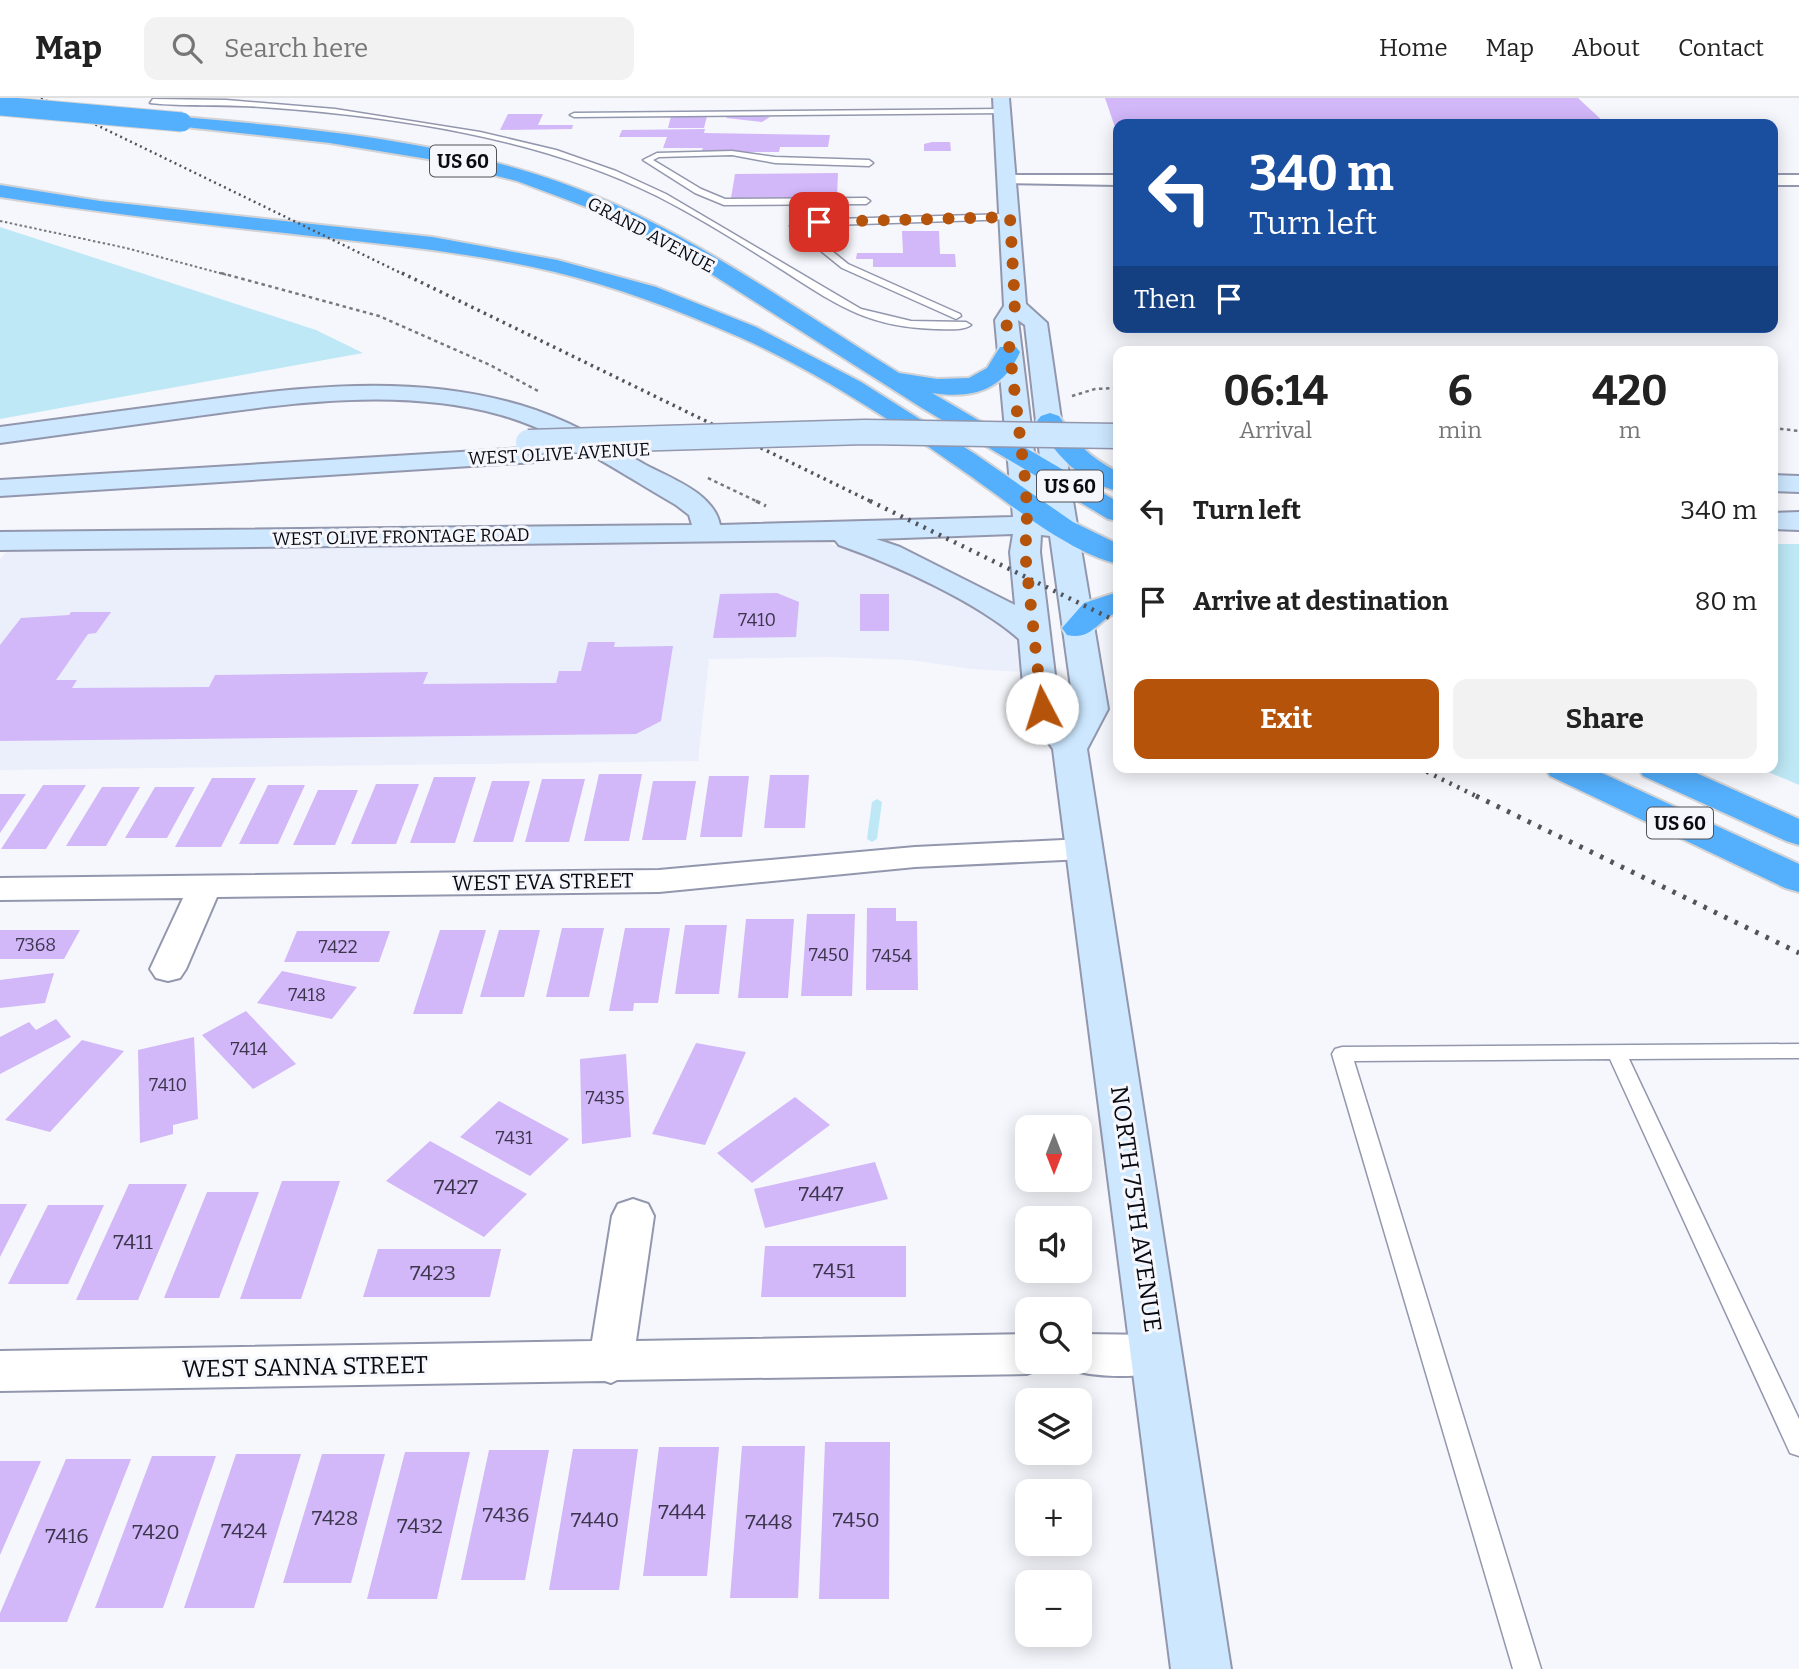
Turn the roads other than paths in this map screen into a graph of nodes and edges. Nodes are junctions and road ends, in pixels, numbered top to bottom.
1 (153, 101) dead end
2 (1002, 104) edge
3 (0, 106) edge
4 (574, 115) dead end
5 (869, 163) dead end
6 (1007, 180) junction
7 (1113, 180) edge
8 (1778, 180) edge
9 (1799, 180) edge
10 (0, 191) edge
11 (866, 201) dead end
12 (1010, 217) junction
13 (1015, 306) junction
14 (956, 316) dead end
15 (966, 325) dead end
16 (1009, 352) junction
17 (873, 368) junction
18 (1049, 409) junction
19 (0, 435) edge
20 (1113, 436) edge
21 (535, 448) junction
22 (1113, 450) edge
23 (1022, 459) junction
24 (1778, 468) edge
25 (1799, 469) edge
26 (0, 473) edge
27 (1113, 480) edge
28 (1778, 483) edge
29 (1799, 484) edge
30 (0, 488) edge
31 (1060, 503) junction
32 (1026, 505) junction
33 (1113, 512) edge
34 (1113, 520) edge
35 (1778, 521) edge
36 (1799, 521) edge
37 (1113, 531) edge
38 (801, 533) junction
39 (706, 535) junction
40 (0, 541) edge
41 (1113, 551) edge
42 (1113, 603) edge
43 (1078, 628) junction
44 (1035, 637) junction
45 (1070, 749) junction
46 (1573, 773) edge
47 (1666, 773) edge
48 (1799, 833) edge
49 (1084, 849) junction
50 (1799, 879) edge
51 (205, 886) junction
52 (0, 888) edge
53 (168, 969) dead end
54 (1799, 1051) edge
55 (1618, 1054) junction
56 (633, 1216) dead end
57 (1015, 1354) edge
58 (1092, 1354) edge
59 (1157, 1355) junction
60 (611, 1363) junction
61 (0, 1371) edge
62 (1799, 1445) edge
63 (1201, 1669) edge
64 (1527, 1669) edge

1 - 15 lane
2 - 4 lane
2 - 6 main road, NORTH 75TH AVENUE
3 - 17 highway, GRAND AVENUE / US 60, bridge
5 - 11 lane
6 - 7 street
6 - 12 main road, NORTH 75TH AVENUE
8 - 9 street
10 - 32 highway, US 60
12 - 13 main road, NORTH 75TH AVENUE
12 - 14 lane
13 - 16 main road, NORTH 75TH AVENUE
13 - 18 main road
16 - 17 highway
16 - 23 main road, NORTH 75TH AVENUE
17 - 23 highway, GRAND AVENUE / US 60
18 - 27 highway
18 - 31 main road
19 - 39 main road
20 - 21 main road, WEST OLIVE AVENUE, bridge
21 - 22 main road, WEST OLIVE AVENUE
21 - 26 main road, WEST OLIVE AVENUE
21 - 30 main road, WEST OLIVE AVENUE
23 - 31 highway, GRAND AVENUE / US 60
23 - 32 main road, NORTH 75TH AVENUE
24 - 25 main road
28 - 29 main road
31 - 32 main road
31 - 32 highway
31 - 33 highway, GRAND AVENUE / US 60
31 - 34 highway
31 - 37 highway
31 - 41 highway, GRAND AVENUE / US 60
31 - 43 main road
32 - 38 main road
32 - 44 main road, NORTH 75TH AVENUE
35 - 36 main road
38 - 39 main road, WEST OLIVE FRONTAGE ROAD
38 - 44 main road
39 - 40 main road, WEST OLIVE FRONTAGE ROAD
42 - 43 highway
43 - 45 main road
44 - 45 main road, NORTH 75TH AVENUE
45 - 49 main road, NORTH 75TH AVENUE
46 - 50 highway, US 60
47 - 48 highway, US 60
49 - 51 street, WEST EVA STREET
49 - 59 main road, NORTH 75TH AVENUE
51 - 52 street, WEST EVA STREET
51 - 53 street
54 - 55 lane
55 - 62 lane
55 - 64 lane
56 - 60 street
57 - 60 street, WEST SANNA STREET
58 - 59 street
59 - 63 main road, NORTH 75TH AVENUE
60 - 61 street, WEST SANNA STREET

